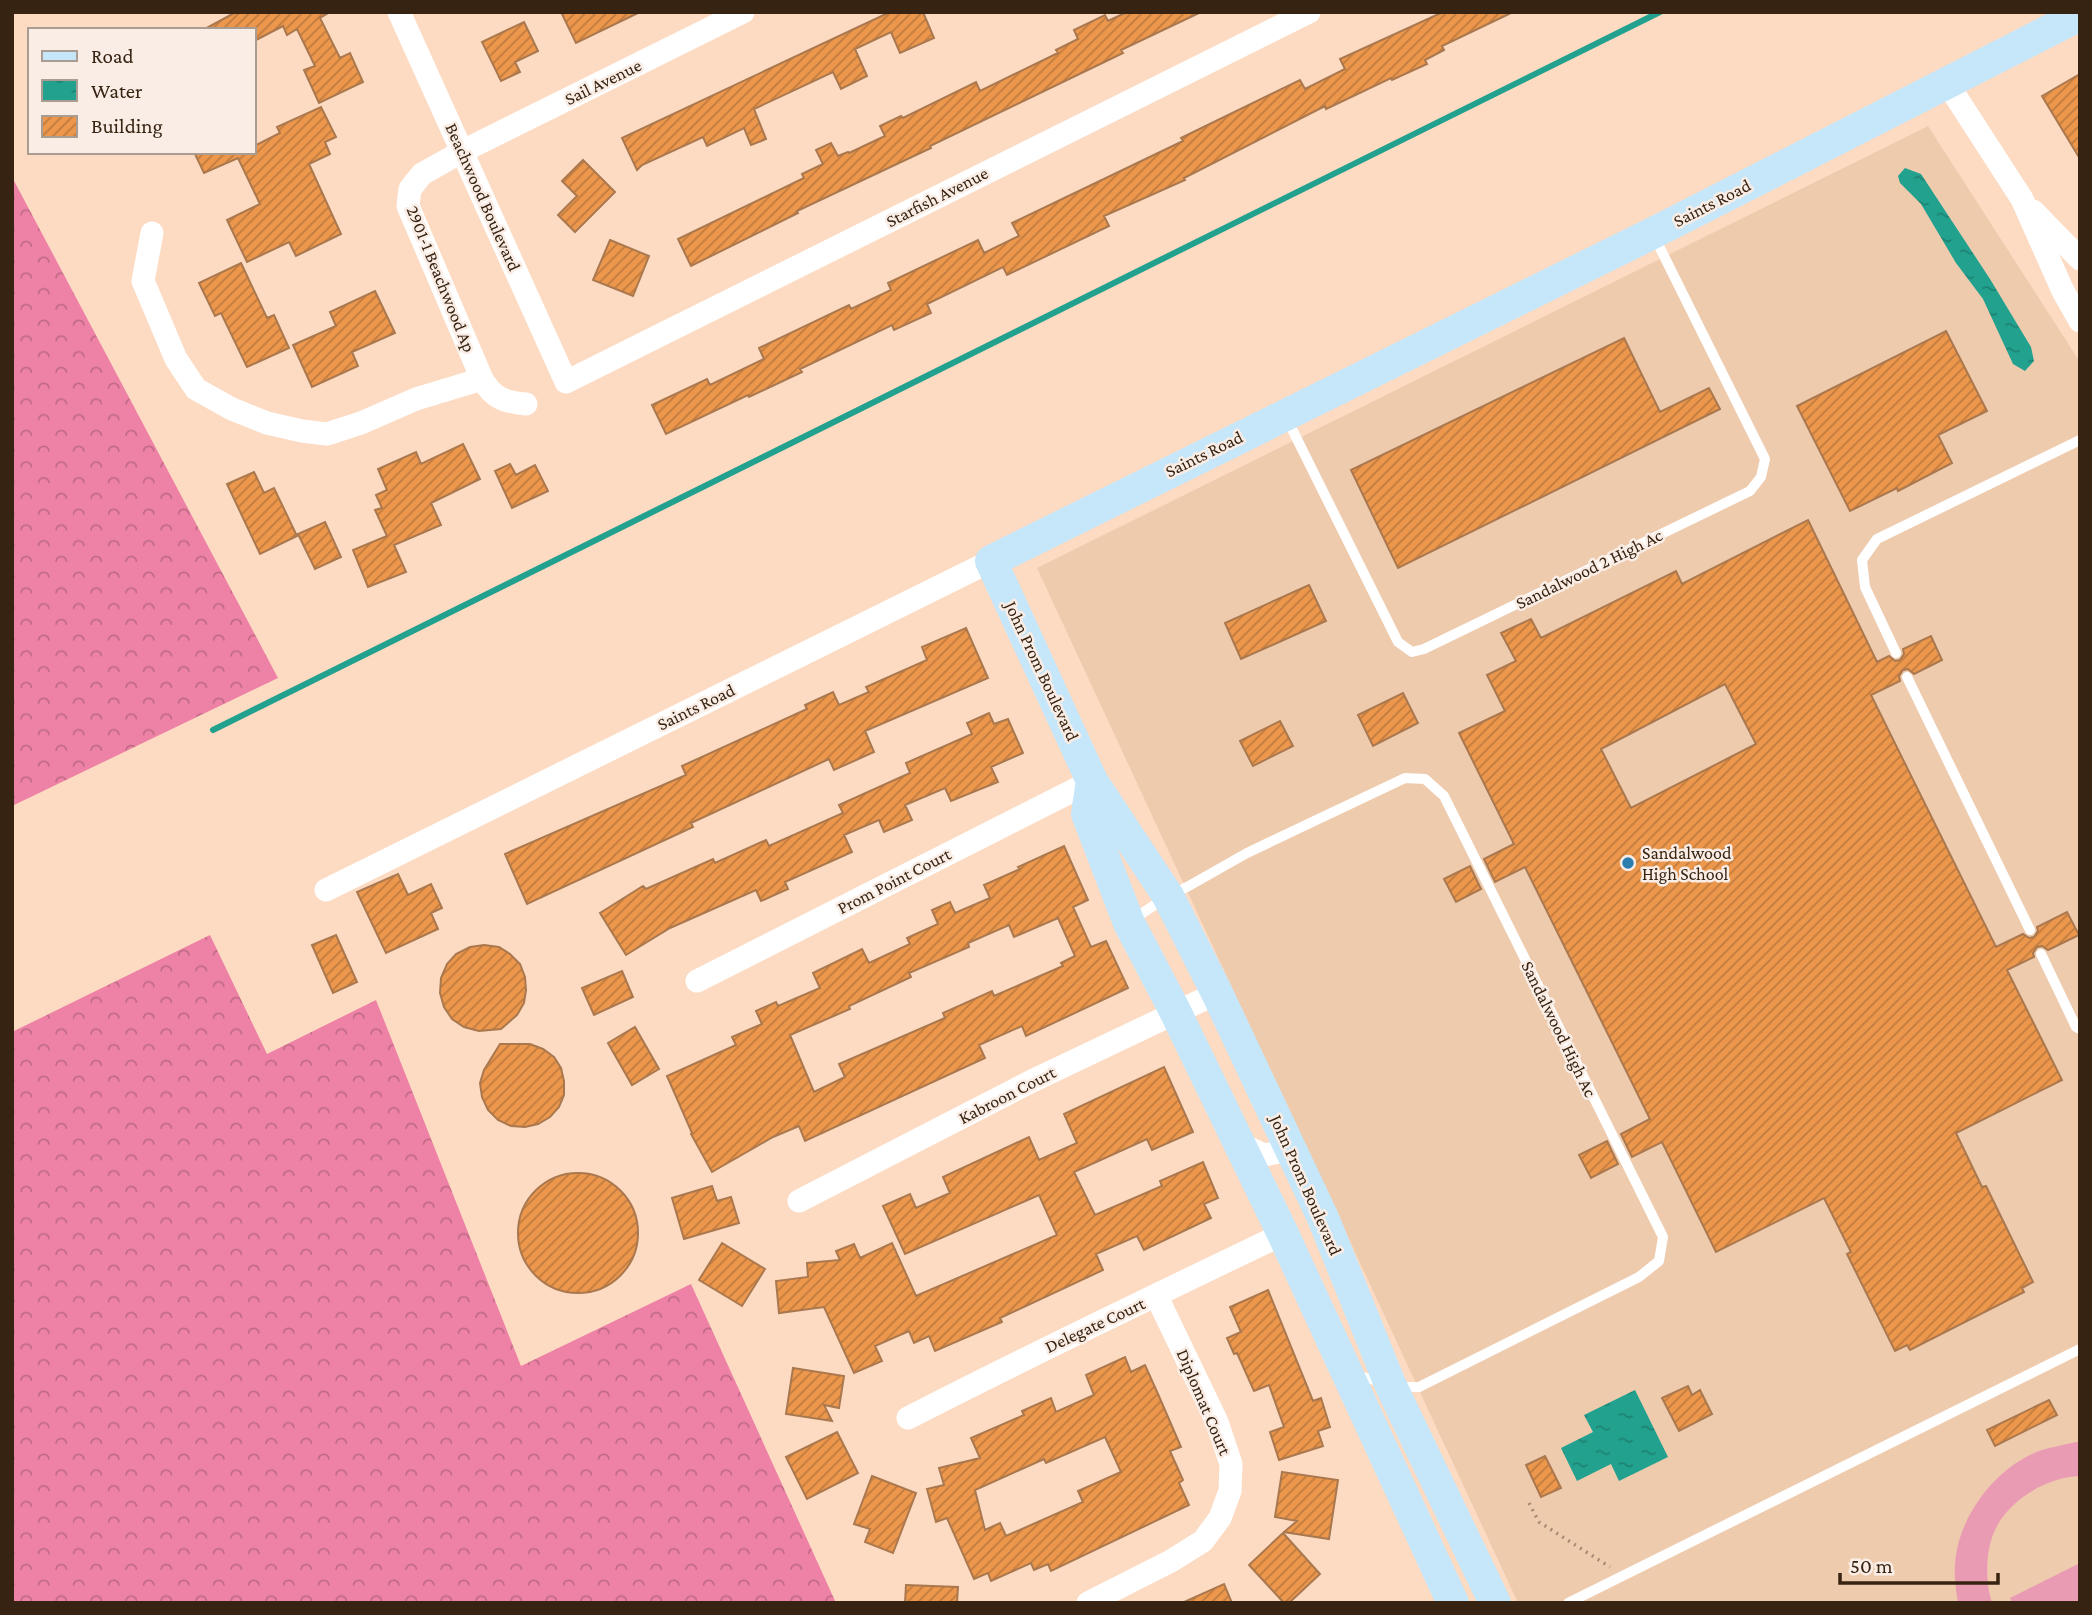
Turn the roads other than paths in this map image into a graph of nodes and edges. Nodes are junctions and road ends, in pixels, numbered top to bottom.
1 (398, 12) edge
2 (743, 12) edge
3 (1309, 12) edge
4 (2080, 15) edge
5 (1947, 83) junction
6 (463, 151) junction
7 (2022, 199) junction
8 (152, 233) dead end
9 (1653, 233) junction
10 (2080, 259) edge
11 (2080, 321) edge
12 (482, 379) junction
13 (566, 382) joint
14 (526, 404) dead end
15 (1285, 414) junction
16 (2080, 440) edge
17 (991, 561) junction
18 (1896, 653) dead end
19 (1907, 677) dead end
20 (1092, 781) junction
21 (326, 890) dead end
22 (1168, 896) junction
23 (1129, 923) junction
24 (2030, 930) dead end
25 (2040, 954) dead end
26 (697, 981) dead end
27 (1217, 993) junction
28 (1175, 1012) junction
29 (2080, 1029) edge
30 (1238, 1143) junction
31 (1291, 1150) junction
32 (799, 1201) dead end
33 (1283, 1234) junction
34 (1157, 1297) junction
35 (2080, 1349) edge
36 (1339, 1355) junction
37 (1390, 1384) junction
38 (908, 1418) dead end
39 (1088, 1603) edge
40 (1453, 1603) edge
41 (1494, 1603) edge
42 (1568, 1603) edge

1 - 6 street, Beachwood Boulevard
2 - 6 street, Sail Avenue
3 - 13 street, Starfish Avenue
4 - 5 street, Saints Road
5 - 7 street
5 - 9 street, Saints Road
6 - 12 street, 2901-1 Beachwood Ap
6 - 13 street, Beachwood Boulevard
7 - 10 street
7 - 11 street
8 - 12 street
9 - 15 street, Saints Road
9 - 15 lane, Sandalwood 2 High Ac
12 - 14 street, 2901-1 Beachwood Ap
15 - 17 street, Saints Road
16 - 18 lane
17 - 20 street, John Prom Boulevard
17 - 21 street, Saints Road
19 - 24 lane
20 - 22 street, John Prom Boulevard
20 - 23 street
20 - 26 street, Prom Point Court
22 - 23 lane, Sandalwood High Ac
22 - 27 street, John Prom Boulevard
22 - 37 lane, Sandalwood High Ac
23 - 28 street
25 - 29 lane
27 - 28 street, Kabroon Court
27 - 31 street, John Prom Boulevard
28 - 30 street
28 - 32 street, Kabroon Court
30 - 31 street
30 - 33 street
31 - 37 street, John Prom Boulevard
33 - 34 street, Delegate Court
33 - 36 street
34 - 38 street, Delegate Court
34 - 39 street, Diplomat Court
35 - 42 lane
36 - 37 lane, Sandalwood High Ac
36 - 40 street
37 - 41 street, John Prom Boulevard

